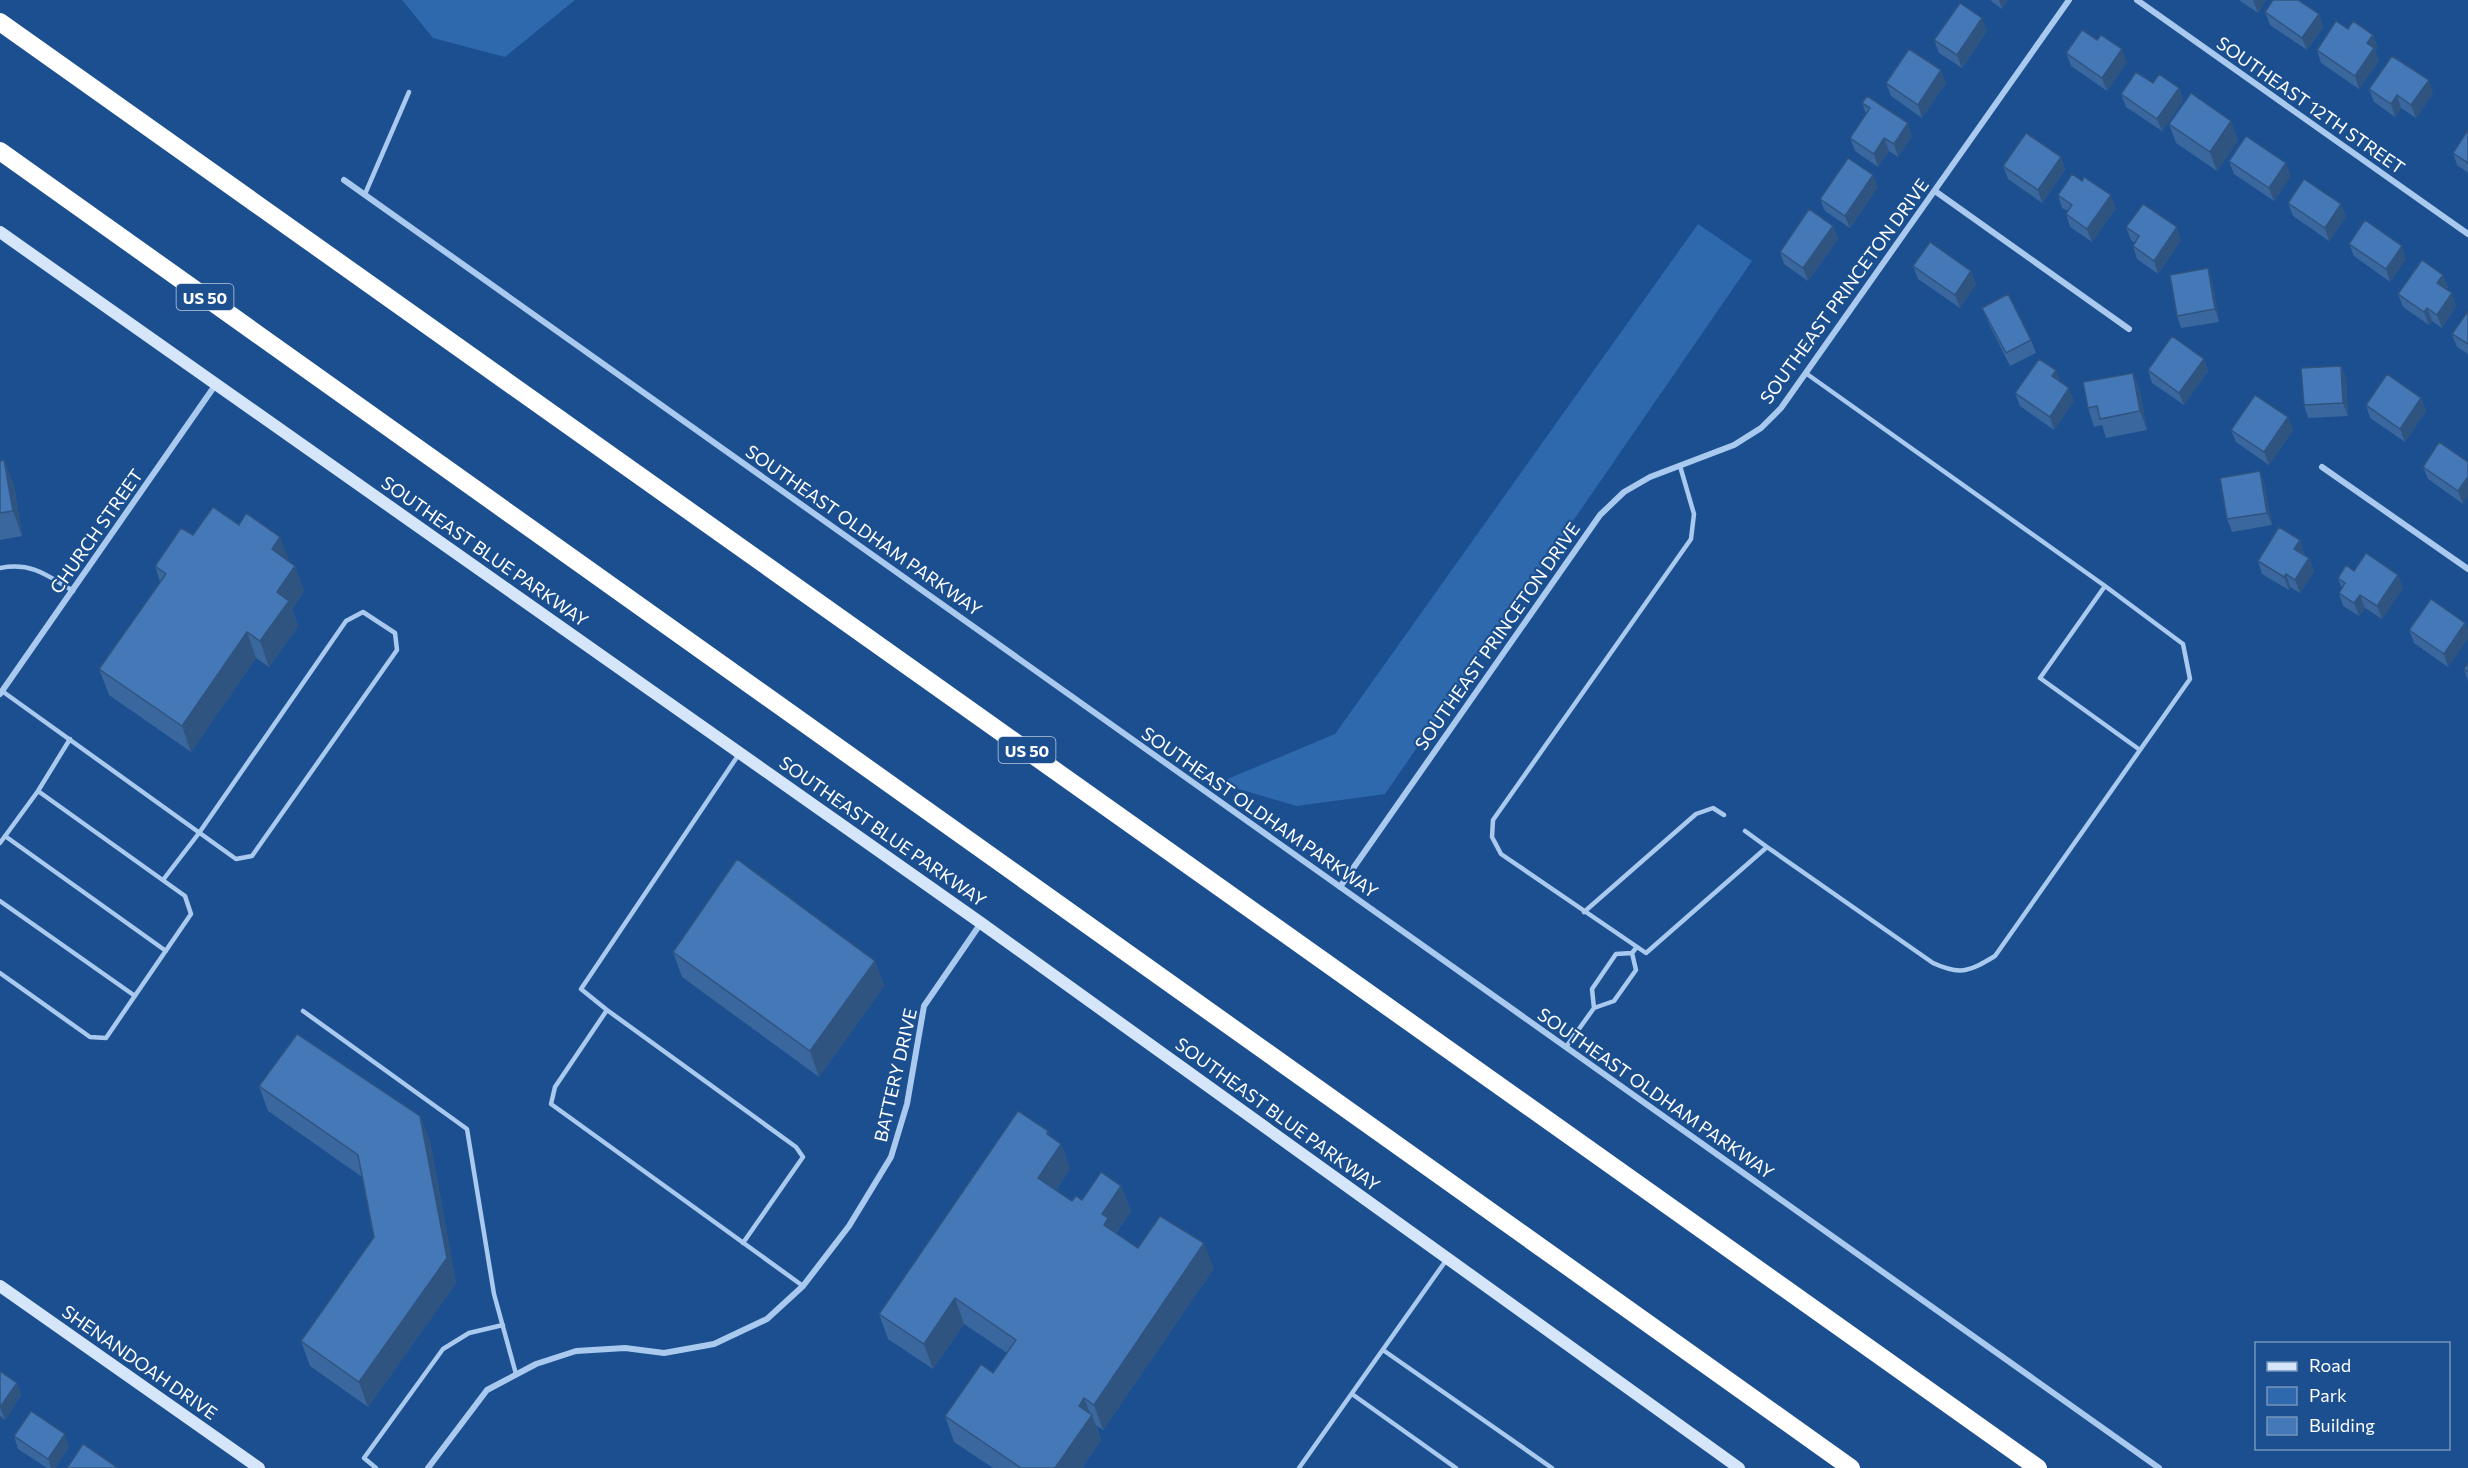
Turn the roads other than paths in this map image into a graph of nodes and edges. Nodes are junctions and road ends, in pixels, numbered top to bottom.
1 (2069, 0) edge
2 (2138, 0) edge
3 (0, 21) edge
4 (409, 92) dead end
5 (0, 151) edge
6 (344, 180) dead end
7 (1935, 192) junction
8 (364, 194) junction
9 (0, 232) edge
10 (2468, 234) edge
11 (2129, 329) dead end
12 (1807, 374) junction
13 (216, 384) junction
14 (1680, 466) junction
15 (2322, 467) dead end
16 (0, 568) edge
17 (2468, 569) edge
18 (2105, 586) junction
19 (73, 591) junction
20 (1, 692) edge
21 (70, 739) junction
22 (2140, 750) junction
23 (740, 753) junction
24 (38, 791) junction
25 (1725, 814) dead end
26 (1745, 831) dead end
27 (199, 832) junction
28 (5, 836) junction
29 (0, 843) edge
30 (1767, 847) junction
31 (163, 880) junction
32 (1340, 887) junction
33 (0, 901) edge
34 (1584, 912) junction
35 (981, 923) junction
36 (1636, 948) junction
37 (166, 951) junction
38 (1632, 953) junction
39 (0, 973) edge
40 (135, 996) junction
41 (1594, 1008) junction
42 (607, 1010) junction
43 (303, 1011) dead end
44 (1566, 1047) junction
45 (743, 1243) junction
46 (1447, 1259) junction
47 (0, 1286) edge
48 (803, 1286) junction
49 (503, 1325) junction
50 (1383, 1350) junction
51 (516, 1374) junction
52 (1352, 1394) junction
53 (1735, 1467) edge
54 (259, 1468) edge
55 (376, 1468) edge
56 (428, 1468) edge
57 (1299, 1468) edge
58 (1456, 1468) edge
59 (1552, 1468) edge
60 (1851, 1468) edge
61 (2038, 1468) edge
62 (2159, 1468) edge

1 - 7 street, SOUTHEAST PRINCETON DRIVE
2 - 10 street, SOUTHEAST 12TH STREET
3 - 61 highway, US 50
4 - 8 lane
5 - 60 highway, US 50
6 - 8 street, SOUTHEAST OLDHAM PARKWAY
7 - 11 street
7 - 12 street, SOUTHEAST PRINCETON DRIVE
8 - 32 street, SOUTHEAST OLDHAM PARKWAY
9 - 13 street, SOUTHEAST BLUE PARKWAY
12 - 14 street, SOUTHEAST PRINCETON DRIVE
12 - 18 lane
13 - 19 street, CHURCH STREET
13 - 23 street, SOUTHEAST BLUE PARKWAY
14 - 32 street, SOUTHEAST PRINCETON DRIVE
14 - 34 lane
15 - 17 street
16 - 19 lane
18 - 22 lane
18 - 22 lane
19 - 20 street, CHURCH STREET
20 - 21 lane
21 - 24 lane
21 - 27 lane
22 - 30 lane
23 - 35 street, SOUTHEAST BLUE PARKWAY
23 - 42 lane
24 - 28 lane
24 - 31 lane
25 - 34 lane
26 - 30 lane
27 - 27 lane
27 - 31 lane
28 - 29 lane
28 - 37 lane
30 - 36 lane
31 - 37 lane
32 - 44 street, SOUTHEAST OLDHAM PARKWAY
33 - 40 lane
34 - 36 lane
35 - 46 street, SOUTHEAST BLUE PARKWAY
35 - 48 street, BATTERY DRIVE
36 - 38 lane
37 - 40 lane
38 - 41 lane
38 - 41 lane
39 - 40 lane
41 - 44 lane
42 - 45 lane
42 - 45 lane
43 - 49 lane
44 - 62 street, SOUTHEAST OLDHAM PARKWAY
45 - 48 lane
46 - 50 lane
46 - 53 street, SOUTHEAST BLUE PARKWAY
47 - 54 street, SHENANDOAH DRIVE
48 - 51 street, BATTERY DRIVE
49 - 51 lane
49 - 55 lane
50 - 52 lane
50 - 59 lane
51 - 56 street, BATTERY DRIVE
52 - 57 lane
52 - 58 lane

